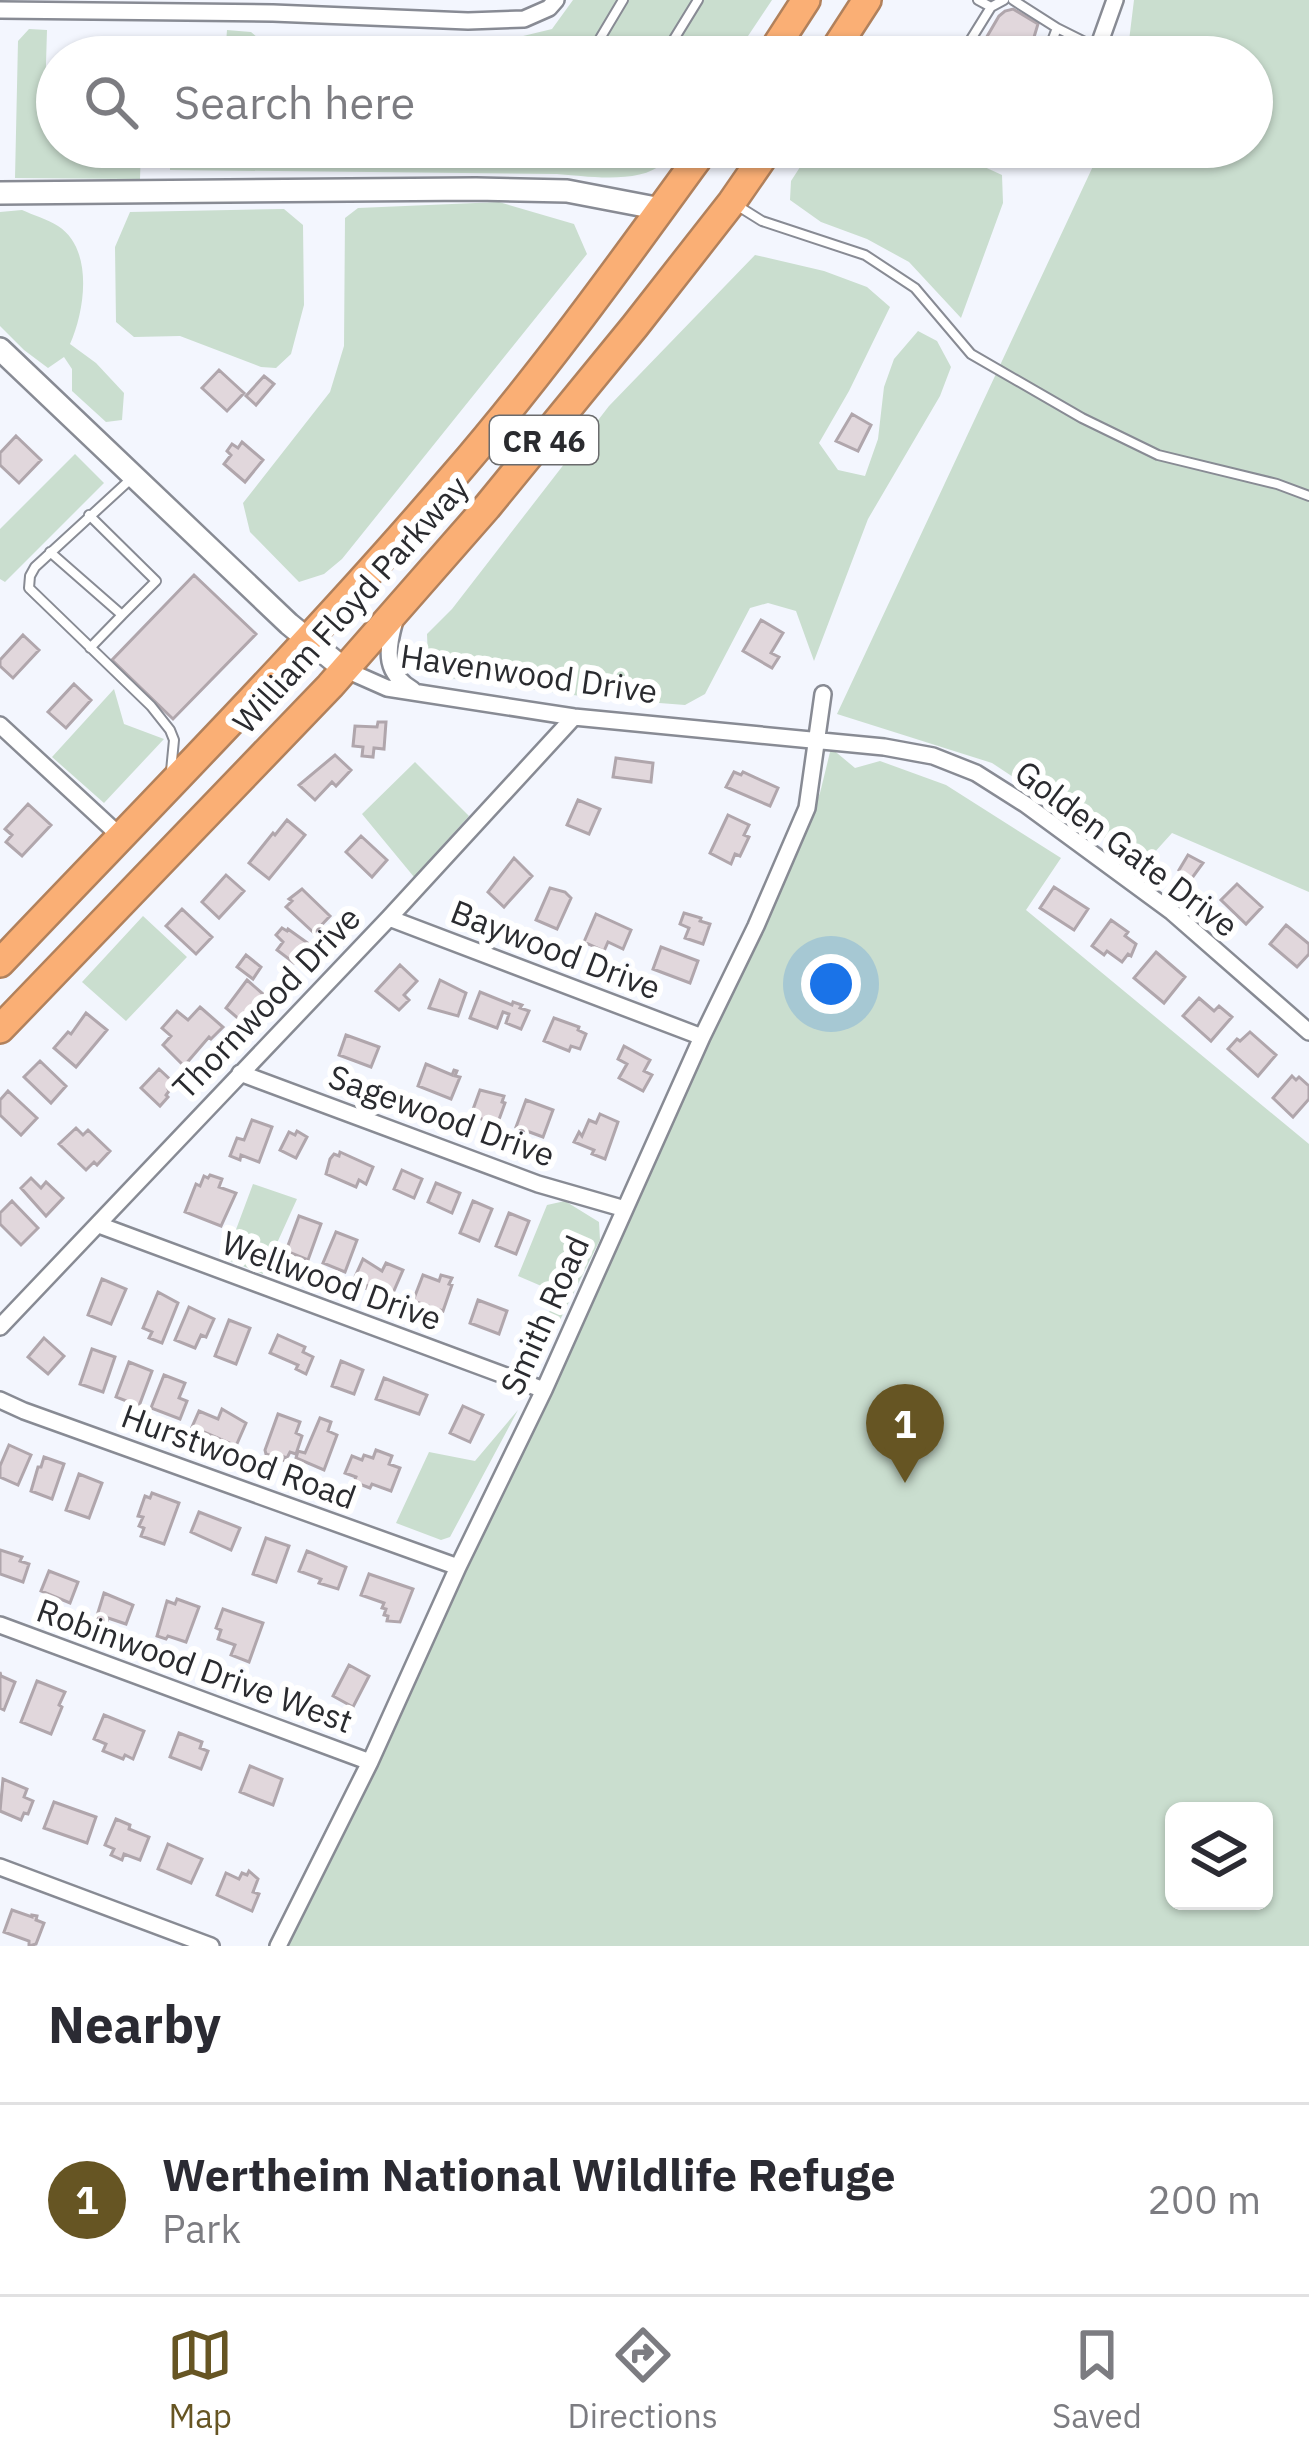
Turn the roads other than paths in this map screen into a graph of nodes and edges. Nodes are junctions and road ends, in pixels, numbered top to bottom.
1 (622, 0) edge
2 (698, 0) edge
3 (867, 0) edge
4 (978, 0) edge
5 (1004, 0) edge
6 (1013, 0) edge
7 (1115, 0) edge
8 (800, 2) edge
9 (553, 4) edge
10 (991, 8) junction
11 (0, 10) edge
12 (1057, 28) junction
13 (601, 36) edge
14 (676, 36) edge
15 (781, 36) edge
16 (844, 36) edge
17 (973, 36) edge
18 (1054, 36) edge
19 (1070, 36) edge
20 (1103, 36) edge
21 (691, 168) edge
22 (755, 168) edge
23 (0, 194) edge
24 (732, 202) junction
25 (661, 209) junction
26 (0, 349) edge
27 (134, 476) junction
28 (1309, 496) edge
29 (89, 515) junction
30 (50, 552) junction
31 (401, 605) junction
32 (122, 615) junction
33 (307, 639) junction
34 (90, 648) junction
35 (344, 669) junction
36 (422, 693) junction
37 (823, 694) dead end
38 (574, 717) junction
39 (0, 725) edge
40 (818, 740) junction
41 (169, 784) junction
42 (120, 836) junction
43 (389, 918) junction
44 (0, 963) edge
45 (0, 1029) edge
46 (1309, 1032) edge
47 (701, 1037) junction
48 (240, 1073) junction
49 (625, 1209) junction
50 (99, 1225) junction
51 (0, 1327) edge
52 (544, 1390) junction
53 (0, 1400) edge
54 (458, 1567) junction
55 (0, 1625) edge
56 (370, 1762) junction
57 (0, 1867) edge
58 (212, 1946) edge
59 (278, 1946) edge

1 - 13 lane
2 - 14 lane
3 - 16 highway
4 - 10 lane
5 - 10 lane
6 - 12 lane
7 - 20 street
8 - 15 highway
9 - 11 street
10 - 17 lane
12 - 18 lane
12 - 19 lane
21 - 25 highway, William Floyd Parkway / CR 46
22 - 24 highway, William Floyd Parkway / CR 46
23 - 25 street
24 - 28 lane
24 - 31 highway, William Floyd Parkway / CR 46
25 - 33 highway, William Floyd Parkway / CR 46
26 - 27 street, Havenwood Drive
27 - 29 lane
27 - 33 street, Havenwood Drive
29 - 30 lane
29 - 32 lane
30 - 32 lane
30 - 34 lane
31 - 35 highway, William Floyd Parkway / CR 46
31 - 36 street
32 - 34 lane
33 - 35 street, Havenwood Drive
33 - 41 highway, William Floyd Parkway / CR 46
34 - 41 lane
35 - 36 street, Havenwood Drive
35 - 45 highway, William Floyd Parkway / CR 46
36 - 38 street, Havenwood Drive
37 - 40 street, Smith Road
38 - 40 street, Havenwood Drive
38 - 43 street, Thornwood Drive
39 - 42 street
40 - 46 street, Golden Gate Drive
40 - 47 street, Smith Road
41 - 42 highway, William Floyd Parkway / CR 46
42 - 44 highway, William Floyd Parkway / CR 46
43 - 47 street, Baywood Drive
43 - 48 street, Thornwood Drive
47 - 49 street, Smith Road
48 - 49 street, Sagewood Drive
48 - 50 street, Thornwood Drive
49 - 52 street, Smith Road
50 - 51 street, Thornwood Drive
50 - 52 street, Wellwood Drive
52 - 54 street, Smith Road
53 - 54 street, Hurstwood Road
54 - 56 street, Smith Road
55 - 56 street, Robinwood Drive West
56 - 59 street, Smith Road
57 - 58 street

